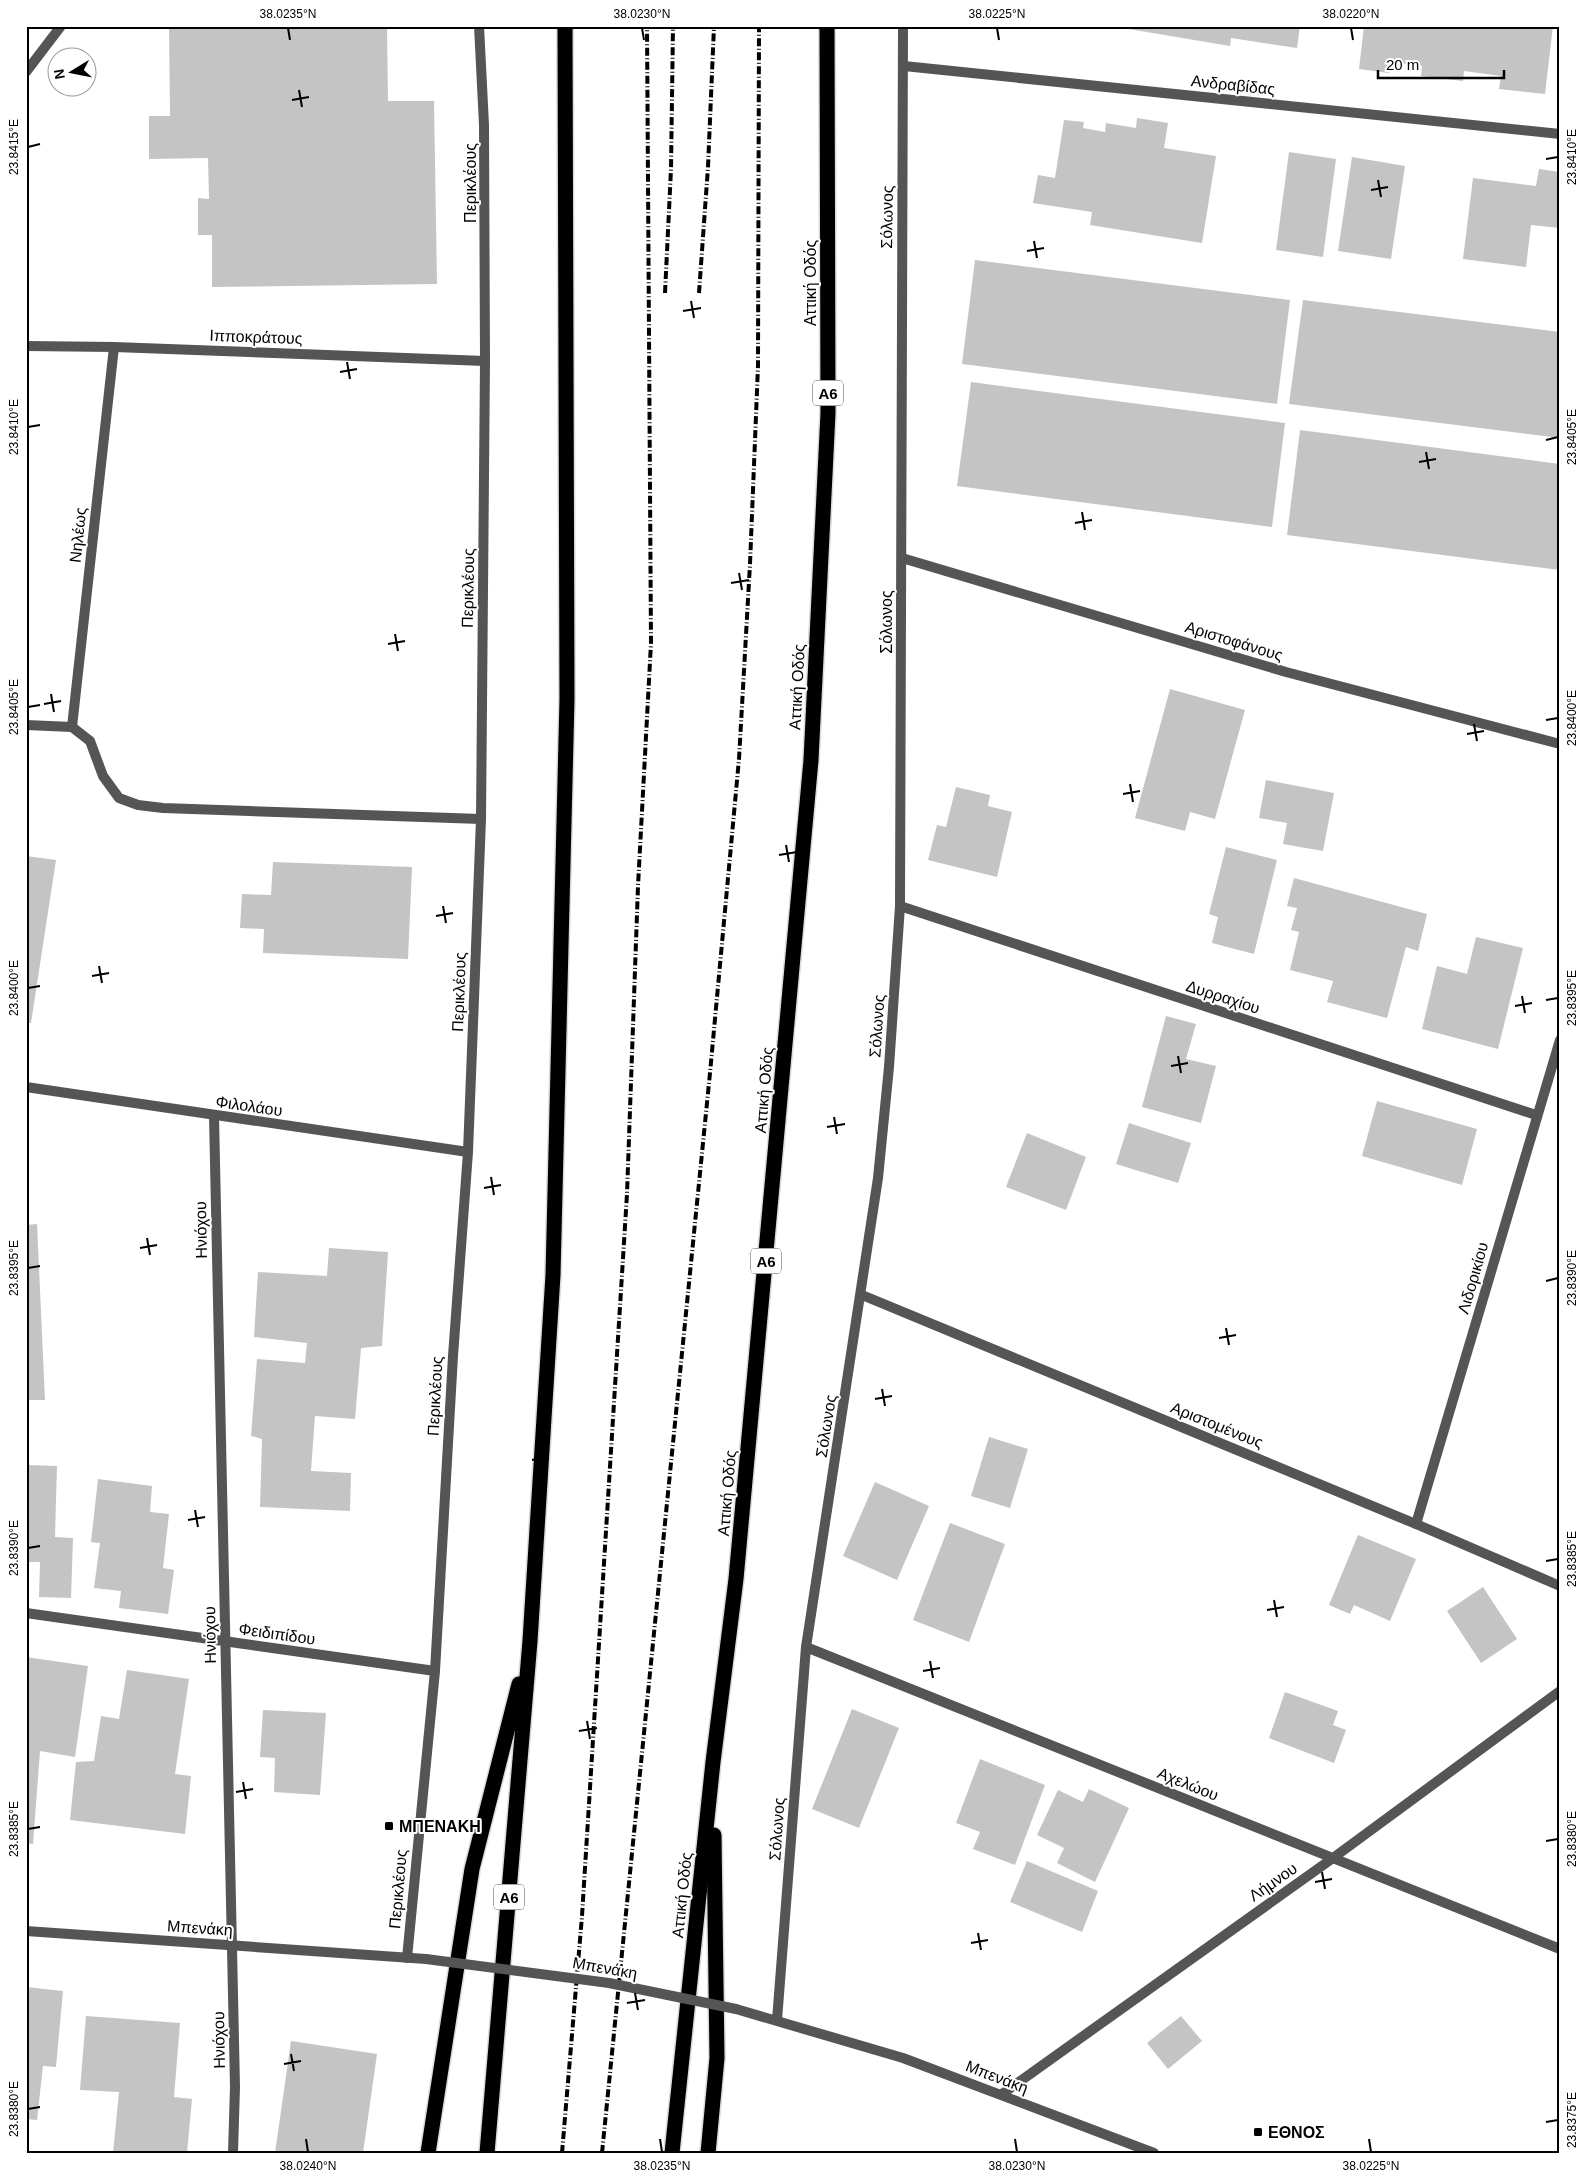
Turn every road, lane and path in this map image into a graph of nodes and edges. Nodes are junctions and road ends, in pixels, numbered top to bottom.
1 (61, 26) edge
2 (479, 26) edge
3 (565, 26) edge
4 (827, 26) edge
5 (903, 26) edge
6 (904, 66) junction
7 (26, 72) edge
8 (1560, 134) edge
9 (26, 346) edge
10 (114, 347) junction
11 (485, 361) junction
12 (902, 558) junction
13 (26, 725) edge
14 (72, 727) junction
15 (1560, 744) edge
16 (481, 819) junction
17 (900, 906) junction
18 (1560, 1040) edge
19 (26, 1087) edge
20 (1536, 1115) junction
21 (214, 1116) junction
22 (468, 1152) junction
23 (862, 1295) junction
24 (1416, 1524) junction
25 (1560, 1586) edge
26 (26, 1613) edge
27 (225, 1642) junction
28 (530, 1642) junction
29 (806, 1647) junction
30 (435, 1671) junction
31 (1560, 1691) edge
32 (713, 1762) junction
33 (1333, 1858) junction
34 (26, 1931) edge
35 (232, 1946) junction
36 (1560, 1949) edge
37 (407, 1958) junction
38 (777, 2020) junction
39 (1002, 2094) junction
40 (233, 2153) edge
41 (428, 2153) edge
42 (487, 2153) edge
43 (672, 2153) edge
44 (708, 2153) edge
45 (1154, 2153) edge

1 - 7 street
2 - 11 street, Περικλέους
3 - 28 highway, Α6
4 - 32 highway, Αττική Οδός / Α6
5 - 6 street, Σόλωνος
6 - 8 street, Ανδραβίδας
6 - 12 street, Σόλωνος
9 - 10 street, Ιπποκράτους
10 - 11 street, Ιπποκράτους
10 - 14 street, Νηλέως
11 - 16 street, Περικλέους
12 - 15 street, Αριστοφάνους
12 - 17 street, Σόλωνος
13 - 14 street
14 - 16 street
16 - 22 street, Περικλέους
17 - 20 street, Δυρραχίου
17 - 23 street, Σόλωνος
18 - 20 street, Λιδορικίου
19 - 21 street, Φιλολάου
20 - 24 street, Λιδορικίου
21 - 22 street, Φιλολάου
21 - 27 street, Ηνιόχου
22 - 30 street, Περικλέους
23 - 24 street, Αριστομένους
23 - 29 street, Σόλωνος
24 - 25 street, Αριστομένους
26 - 27 street, Φειδιπίδου
27 - 30 street, Φειδιπίδου
27 - 35 street, Ηνιόχου
28 - 41 highway
28 - 42 highway, Α6
29 - 33 street, Αχελώου
29 - 38 street, Σόλωνος
30 - 37 street, Περικλέους
31 - 33 street, Λήμνου
32 - 43 highway, Αττική Οδός / Α6
32 - 44 highway
33 - 36 street, Αχελώου
33 - 39 street, Λήμνου
34 - 35 street, Μπενάκη
35 - 37 street, Μπενάκη
35 - 40 street, Ηνιόχου
37 - 38 street, Μπενάκη, bridge
38 - 39 street, Μπενάκη
39 - 45 street, Μπενάκη

